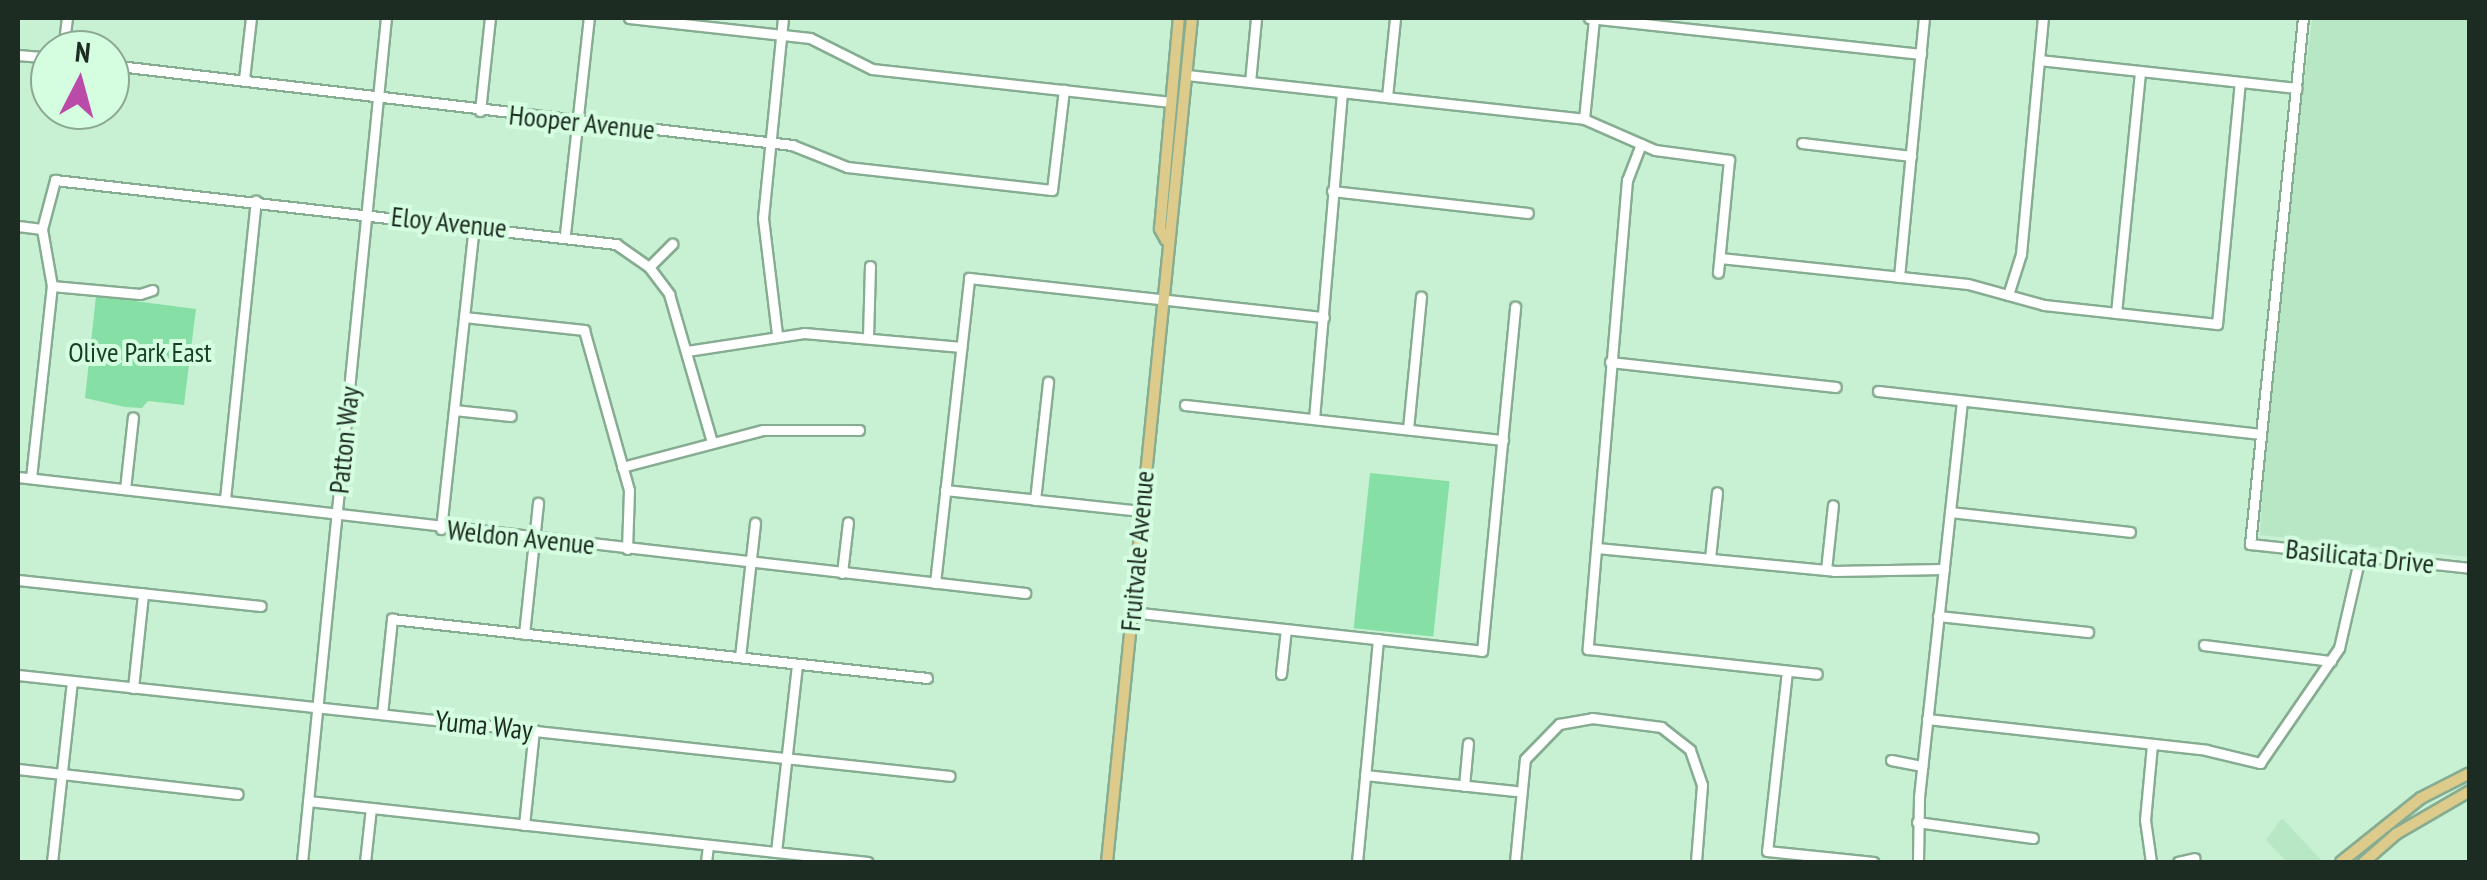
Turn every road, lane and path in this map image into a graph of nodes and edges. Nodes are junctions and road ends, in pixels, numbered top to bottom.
1 (251, 18) edge
2 (386, 18) edge
3 (490, 18) edge
4 (589, 18) edge
5 (629, 18) edge
6 (783, 18) edge
7 (1179, 18) edge
8 (1192, 18) edge
9 (1256, 18) edge
10 (1395, 18) edge
11 (1592, 18) edge
12 (1924, 18) edge
13 (2043, 18) edge
14 (2303, 18) edge
15 (782, 34) junction
16 (1920, 54) junction
17 (2039, 60) junction
18 (130, 67) edge
19 (2140, 71) junction
20 (1187, 75) junction
21 (244, 79) junction
22 (1250, 82) junction
23 (2240, 82) junction
24 (2296, 88) junction
25 (1064, 90) junction
26 (1342, 92) junction
27 (379, 94) junction
28 (1388, 97) junction
29 (1172, 102) junction
30 (480, 111) junction
31 (1584, 119) junction
32 (578, 121) junction
33 (1180, 138) junction
34 (770, 142) junction
35 (1802, 143) dead end
36 (1640, 144) junction
37 (1911, 156) junction
38 (1332, 191) junction
39 (256, 201) junction
40 (367, 213) junction
41 (1528, 213) dead end
42 (474, 224) junction
43 (18, 226) edge
44 (42, 228) junction
45 (565, 234) junction
46 (1166, 240) junction
47 (672, 244) dead end
48 (1720, 258) junction
49 (870, 266) dead end
50 (650, 267) junction
51 (1718, 272) dead end
52 (1899, 277) junction
53 (52, 286) junction
54 (152, 290) dead end
55 (2008, 294) junction
56 (1421, 297) dead end
57 (1161, 299) junction
58 (1516, 307) dead end
59 (2116, 313) junction
60 (464, 317) junction
61 (1324, 317) junction
62 (777, 334) junction
63 (868, 337) junction
64 (961, 347) junction
65 (687, 352) junction
66 (1610, 362) junction
67 (1048, 382) dead end
68 (1836, 387) dead end
69 (1878, 391) dead end
70 (1962, 400) junction
71 (1185, 405) dead end
72 (454, 410) junction
73 (511, 416) dead end
74 (133, 418) dead end
75 (1314, 419) junction
76 (1408, 429) junction
77 (859, 430) dead end
78 (2261, 434) junction
79 (1502, 440) junction
80 (712, 442) junction
81 (622, 467) junction
82 (18, 476) edge
83 (32, 478) junction
84 (125, 489) junction
85 (946, 490) junction
86 (1718, 492) dead end
87 (224, 500) junction
88 (1036, 500) junction
89 (538, 503) dead end
90 (1833, 505) dead end
91 (1141, 511) junction
92 (336, 512) junction
93 (1950, 512) junction
94 (848, 522) dead end
95 (755, 523) dead end
96 (441, 529) junction
97 (2130, 532) dead end
98 (534, 539) junction
99 (1598, 548) junction
100 (627, 549) junction
101 (2360, 556) junction
102 (1710, 558) junction
103 (750, 563) junction
104 (2470, 568) edge
105 (1944, 569) junction
106 (1826, 570) junction
107 (842, 572) junction
108 (18, 580) edge
109 (935, 583) junction
110 (1025, 592) dead end
111 (144, 594) junction
112 (261, 606) dead end
113 (1132, 612) junction
114 (1938, 616) junction
115 (1286, 629) junction
116 (2088, 632) dead end
117 (524, 634) junction
118 (1378, 639) junction
119 (2204, 645) dead end
120 (740, 658) junction
121 (2331, 662) junction
122 (797, 664) junction
123 (1787, 671) junction
124 (1281, 674) dead end
125 (1818, 674) dead end
126 (18, 676) edge
127 (926, 678) dead end
128 (72, 681) junction
129 (133, 688) junction
130 (318, 706) junction
131 (382, 714) junction
132 (1927, 720) junction
133 (534, 730) junction
134 (1468, 743) dead end
135 (2152, 744) junction
136 (787, 758) junction
137 (1891, 760) dead end
138 (1922, 766) junction
139 (18, 770) edge
140 (2470, 773) edge
141 (61, 774) junction
142 (1365, 775) junction
143 (950, 776) dead end
144 (1464, 786) junction
145 (1514, 791) dead end
146 (2470, 791) edge
147 (238, 794) dead end
148 (308, 801) junction
149 (371, 808) junction
150 (1917, 822) junction
151 (524, 824) junction
152 (2033, 838) dead end
153 (708, 845) junction
154 (776, 852) junction
155 (2195, 858) dead end
156 (1817, 859) edge
157 (52, 862) edge
158 (302, 862) edge
159 (366, 862) edge
160 (706, 862) edge
161 (868, 862) edge
162 (1107, 862) edge
163 (1357, 862) edge
164 (1515, 862) edge
165 (1696, 862) edge
166 (1873, 862) edge
167 (1918, 862) edge
168 (2151, 862) edge
169 (2178, 862) edge
170 (2341, 862) edge
171 (2364, 862) edge

1 - 21 street
2 - 27 street, Patton Way
3 - 30 street
4 - 32 street
5 - 15 street
6 - 15 street
7 - 29 main road, Fruitvale Avenue
8 - 20 main road, Fruitvale Avenue
9 - 22 street
10 - 28 street
11 - 16 street
11 - 31 street
12 - 16 street
13 - 17 street
14 - 24 street
15 - 25 street
15 - 34 street
16 - 37 street
17 - 19 street
17 - 55 street
18 - 21 street, Hooper Avenue
19 - 23 street
19 - 59 street
20 - 22 street
20 - 33 main road, Fruitvale Avenue
21 - 27 street, Hooper Avenue
22 - 26 street
23 - 24 street
23 - 59 street
24 - 78 street
25 - 29 street
25 - 34 street, Hooper Avenue
26 - 28 street
26 - 38 street
27 - 30 street, Hooper Avenue
27 - 40 street, Patton Way
28 - 31 street
29 - 33 main road
29 - 46 main road, Fruitvale Avenue
30 - 32 street, Hooper Avenue
31 - 36 street
32 - 34 street, Hooper Avenue
32 - 45 street
33 - 46 main road, Fruitvale Avenue
34 - 62 street
35 - 37 street
36 - 48 street
36 - 66 street
37 - 52 street
38 - 41 street
38 - 61 street
39 - 40 street, Eloy Avenue
39 - 44 street, Eloy Avenue
39 - 87 street
40 - 42 street, Eloy Avenue
40 - 92 street, Patton Way
42 - 45 street, Eloy Avenue
42 - 60 street
43 - 44 street
44 - 53 street
45 - 50 street, Eloy Avenue
46 - 57 main road, Fruitvale Avenue
47 - 50 street
48 - 51 street
48 - 52 street
49 - 63 street
50 - 65 street
52 - 55 street
53 - 54 street
53 - 83 street
55 - 59 street
56 - 76 street
57 - 61 street
57 - 64 street
57 - 91 main road, Fruitvale Avenue
58 - 79 street
60 - 72 street
60 - 81 street
61 - 75 street
62 - 63 street
62 - 65 street
63 - 64 street
64 - 85 street
65 - 80 street
66 - 68 street
66 - 99 street
67 - 88 street
69 - 70 street
70 - 78 street
70 - 93 street
71 - 75 street
72 - 73 street
72 - 96 street
74 - 84 street
75 - 76 street
76 - 79 street
77 - 80 street
78 - 101 street, Basilicata Drive
79 - 118 street
80 - 81 street
81 - 100 street
82 - 83 street, Weldon Avenue
83 - 84 street, Weldon Avenue
84 - 87 street, Weldon Avenue
85 - 88 street
85 - 109 street
86 - 102 street
87 - 92 street, Weldon Avenue
88 - 91 street
89 - 98 street
90 - 106 street
91 - 113 main road, Fruitvale Avenue
92 - 96 street, Weldon Avenue
92 - 130 street, Patton Way
93 - 97 street
93 - 105 street
94 - 107 street
95 - 103 street
96 - 98 street, Weldon Avenue
98 - 100 street, Weldon Avenue
98 - 117 street
99 - 102 street
99 - 123 street
100 - 103 street, Weldon Avenue
101 - 104 street, Basilicata Drive
101 - 121 street
102 - 106 street
103 - 107 street, Weldon Avenue
103 - 120 street
105 - 106 street
105 - 114 street
107 - 109 street, Weldon Avenue
108 - 111 street
109 - 110 street, Weldon Avenue
111 - 112 street
111 - 129 street
113 - 115 street
113 - 162 main road, Fruitvale Avenue
114 - 116 street
114 - 132 street
115 - 118 street
115 - 124 street
117 - 120 street
117 - 131 street
118 - 142 street
119 - 121 street
120 - 122 street
121 - 135 street
122 - 127 street
122 - 136 street
123 - 125 street
123 - 156 street
126 - 128 street, Yuma Way
128 - 129 street, Yuma Way
128 - 141 street
129 - 130 street, Yuma Way
130 - 131 street, Yuma Way
130 - 148 street, Patton Way
131 - 133 street, Yuma Way
132 - 135 street
132 - 138 street
133 - 136 street, Yuma Way
133 - 151 street
134 - 144 street
135 - 168 street
136 - 143 street, Yuma Way
136 - 154 street
137 - 138 street
138 - 150 street
139 - 141 street
140 - 170 main road
141 - 147 street
141 - 157 street
142 - 144 street
142 - 163 street
144 - 145 street
146 - 171 main road
148 - 149 street
148 - 158 street, Patton Way
149 - 151 street
149 - 159 street
150 - 152 street
150 - 167 street
151 - 153 street
153 - 154 street
153 - 160 street
154 - 161 street
155 - 169 street
156 - 166 street
164 - 165 street

